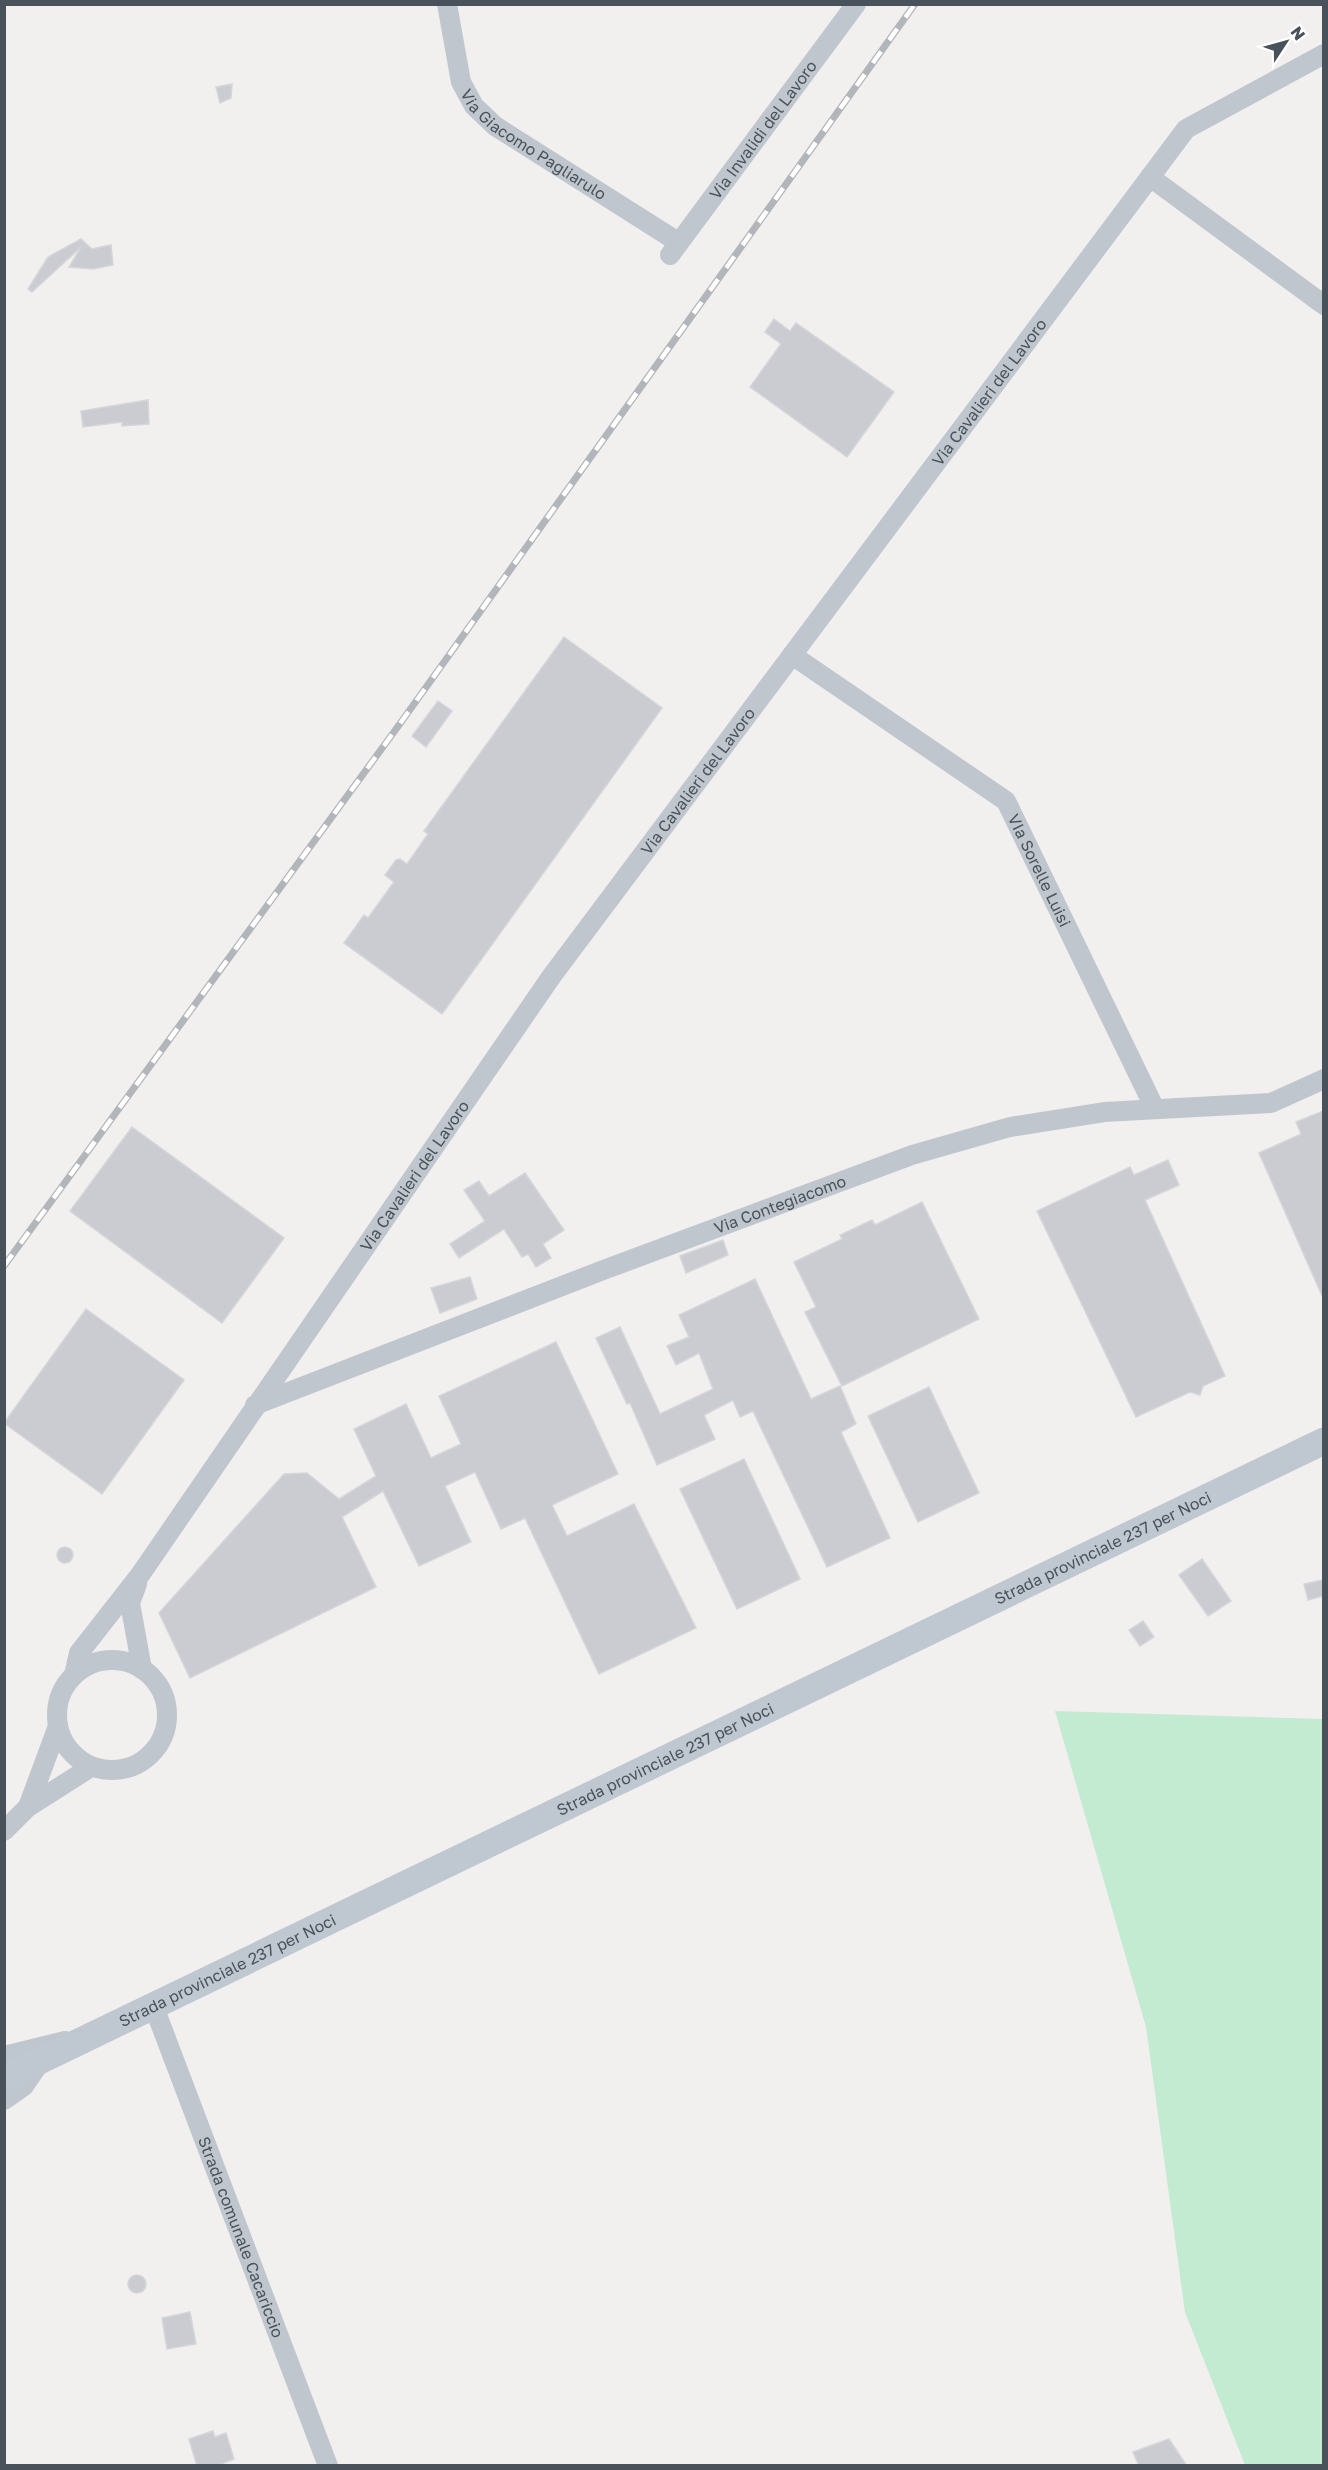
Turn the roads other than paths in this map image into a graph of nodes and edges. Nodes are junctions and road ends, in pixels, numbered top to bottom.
1 (447, 4) edge
2 (856, 4) edge
3 (1323, 54) edge
4 (1150, 177) junction
5 (674, 248) joint
6 (1323, 305) edge
7 (792, 655) junction
8 (1323, 1079) edge
9 (1155, 1109) junction
10 (255, 1405) junction
11 (1323, 1441) edge
12 (140, 1575) junction
13 (142, 1669) junction
14 (74, 1675) junction
15 (58, 1726) junction
16 (91, 1767) junction
17 (28, 1807) junction
18 (4, 1831) edge
19 (154, 2007) junction
20 (94, 2035) junction
21 (4, 2056) edge
22 (41, 2061) junction
23 (4, 2078) edge
24 (4, 2100) edge
25 (328, 2466) edge

1 - 5 street, Via Giacomo Pagliarulo
2 - 5 street, Via Invalidi del Lavoro
3 - 4 street, Via Cavalieri del Lavoro
4 - 6 street
4 - 7 street, Via Cavalieri del Lavoro
7 - 9 street, VIa Sorelle Luisi
7 - 10 street, Via Cavalieri del Lavoro
8 - 9 street, Via Contegiacomo
9 - 10 street, Via Contegiacomo
10 - 12 street, Via Cavalieri del Lavoro
11 - 19 main road, Strada provinciale 237 per Noci
12 - 13 street, Via Cavalieri del Lavoro
12 - 14 street, Via Cavalieri del Lavoro
13 - 14 street
13 - 16 street
14 - 15 street, Via Cavalieri del Lavoro
15 - 16 street
15 - 17 street, Via Cavalieri del Lavoro
16 - 17 street
17 - 18 street
19 - 20 main road, Strada provinciale 237 per Noci
19 - 25 street, Strada comunale Cacariccio
20 - 21 street
20 - 22 main road, Strada provinciale 237 per Noci
22 - 23 main road, Strada provinciale 237 per Noci
22 - 24 street

